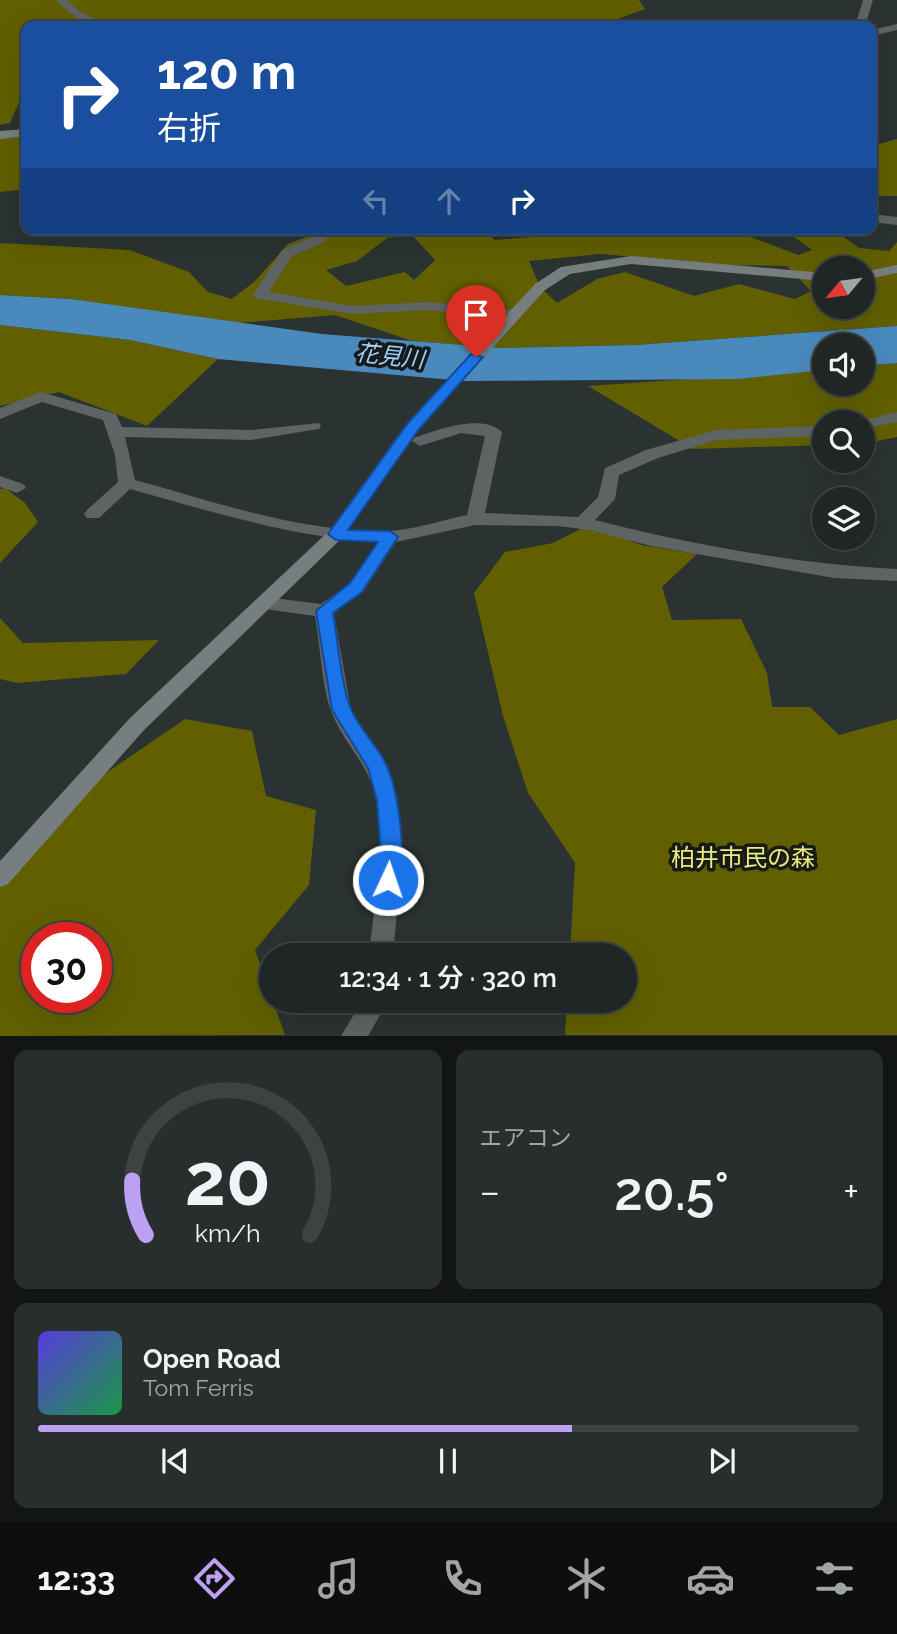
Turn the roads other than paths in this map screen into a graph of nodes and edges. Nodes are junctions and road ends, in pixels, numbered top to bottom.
1 (61, 0) edge
2 (868, 0) edge
3 (92, 21) edge
4 (862, 21) edge
5 (897, 27) edge
6 (877, 32) edge
7 (21, 133) edge
8 (0, 135) edge
9 (877, 219) edge
10 (897, 221) edge
11 (323, 235) edge
12 (897, 269) edge
13 (875, 274) edge
14 (812, 276) edge
15 (511, 318) junction
16 (0, 414) edge
17 (897, 417) edge
18 (875, 422) edge
19 (313, 426) dead end
20 (116, 432) junction
21 (812, 432) edge
22 (417, 434) junction
23 (0, 481) edge
24 (127, 483) junction
25 (17, 488) dead end
26 (93, 514) dead end
27 (475, 519) junction
28 (583, 523) junction
29 (336, 534) junction
30 (390, 537) junction
31 (897, 575) edge
32 (265, 603) junction
33 (324, 611) junction
34 (0, 877) edge
35 (382, 943) edge
36 (368, 1013) edge
37 (353, 1035) edge

1 - 3 street
2 - 4 street
5 - 6 street
7 - 8 street
9 - 10 street
11 - 15 street
12 - 13 street
14 - 15 street
15 - 22 street
16 - 20 street
17 - 18 street
19 - 20 street
20 - 24 street
21 - 28 street
22 - 27 street
22 - 29 street
23 - 25 street
24 - 26 street
24 - 29 street
27 - 28 street
27 - 30 street
28 - 31 street
29 - 30 street
29 - 32 street
30 - 33 street
32 - 33 street
32 - 34 street
33 - 35 street
36 - 37 street

